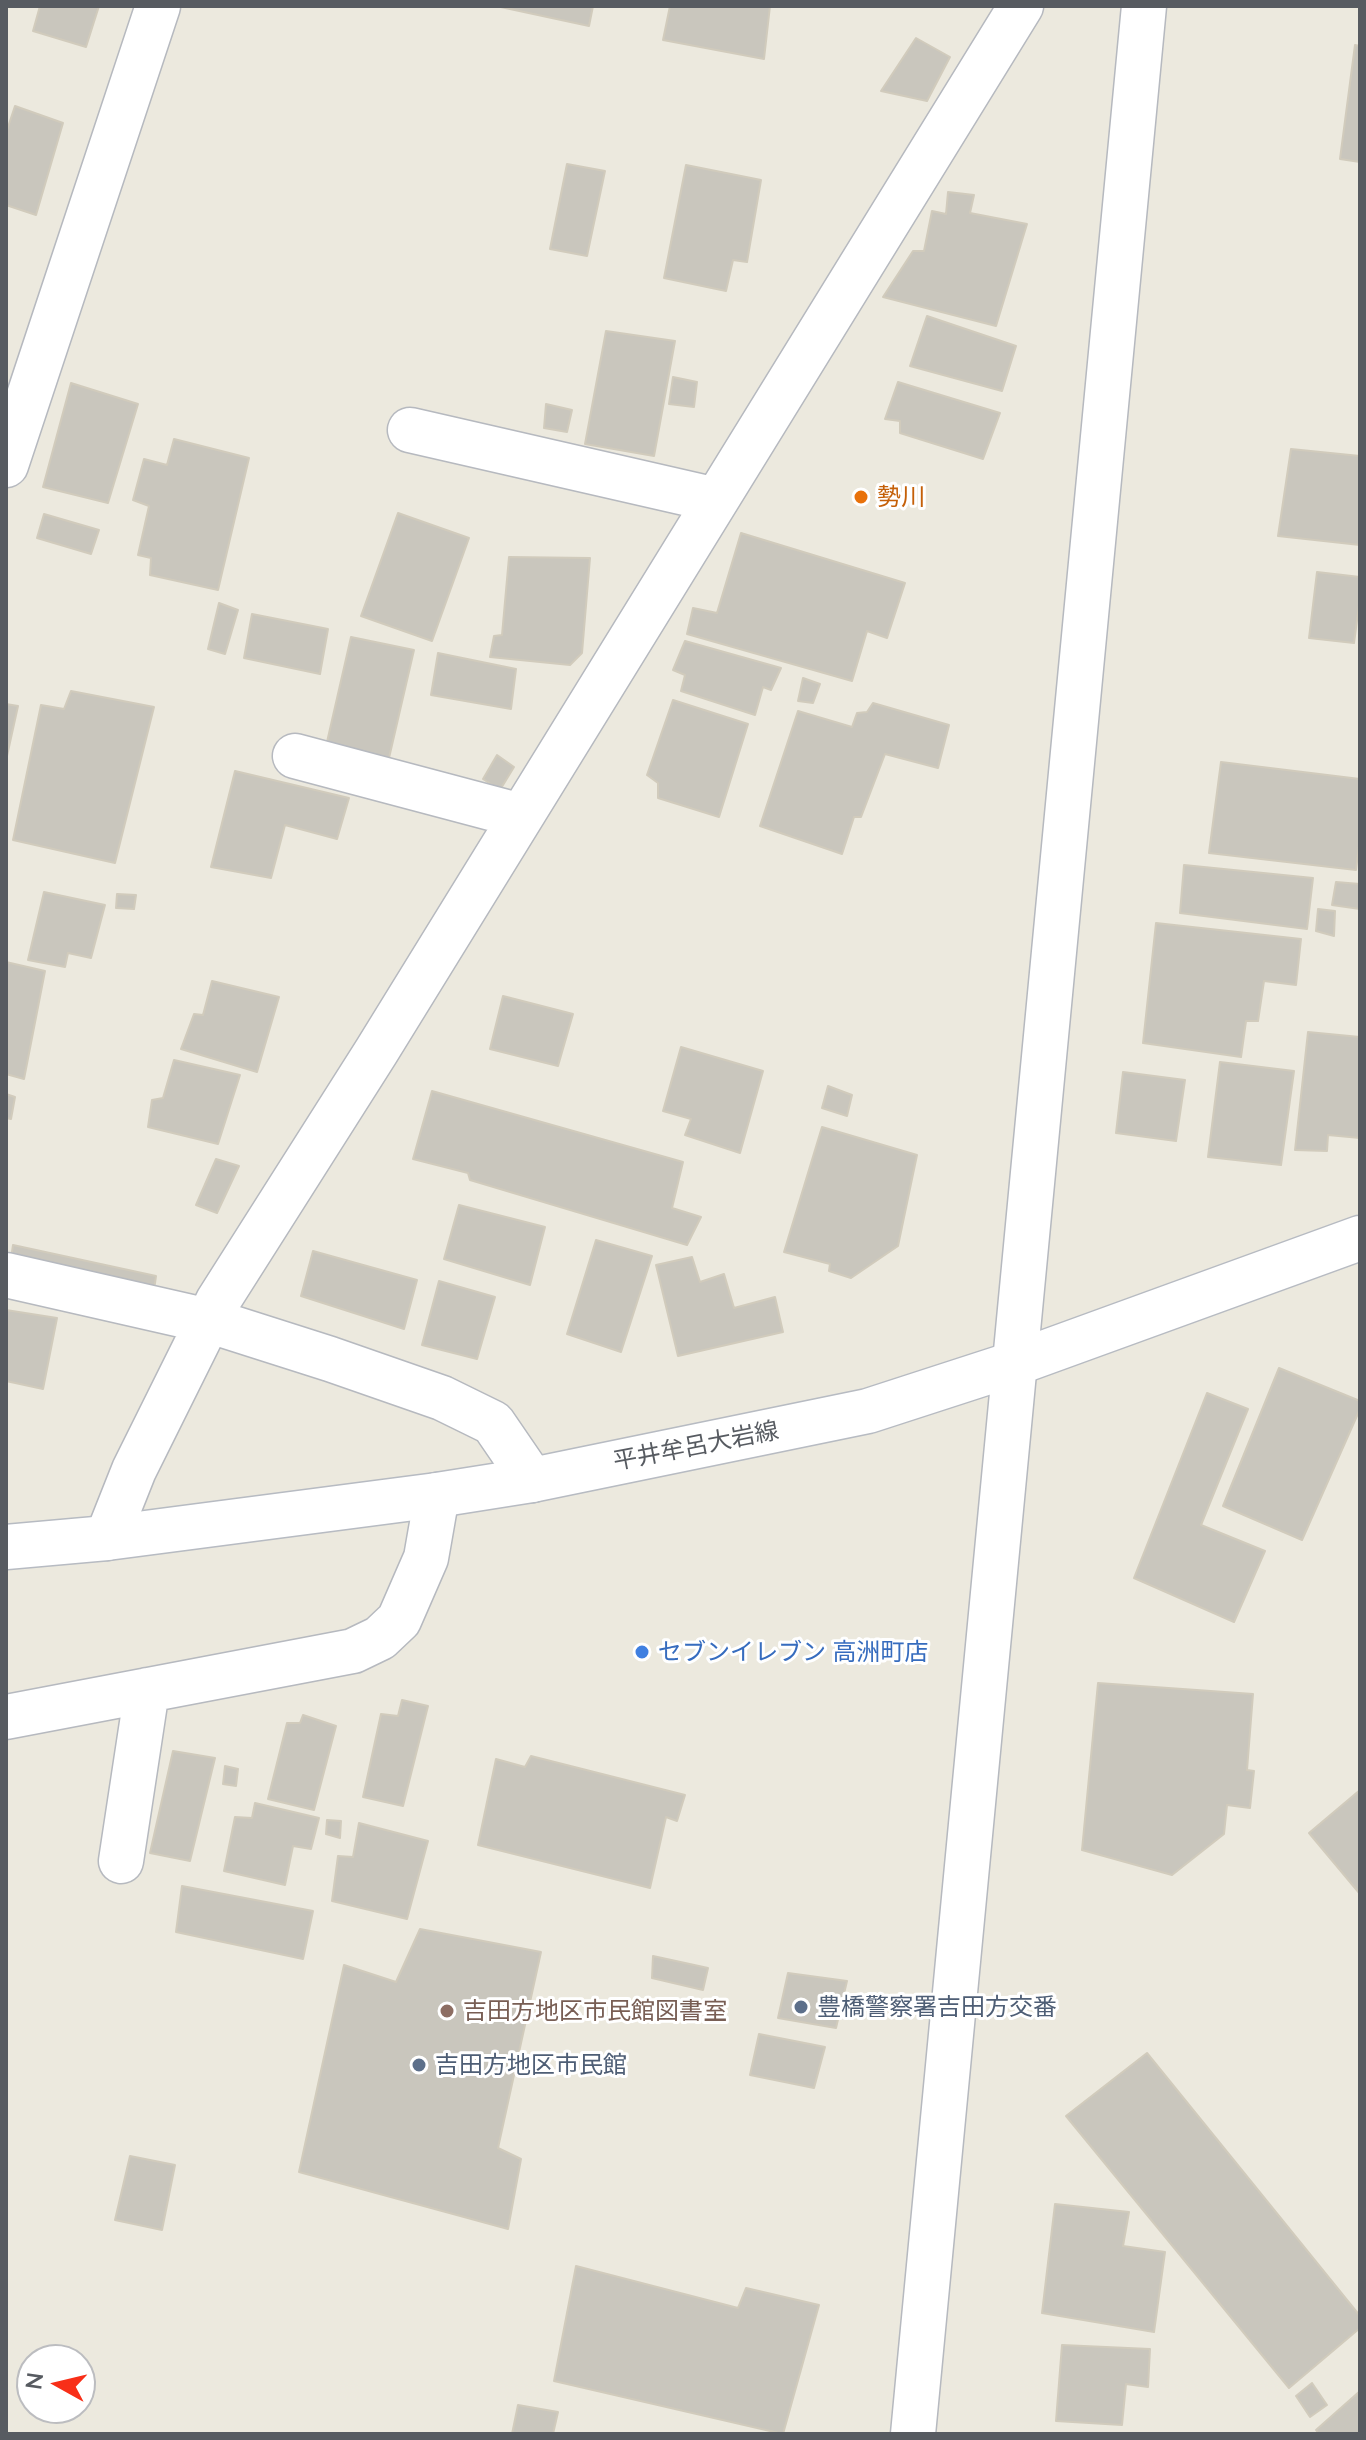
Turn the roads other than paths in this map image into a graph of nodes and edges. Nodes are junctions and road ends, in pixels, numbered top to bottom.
1 (158, 6) edge
2 (1021, 6) edge
3 (1144, 6) edge
4 (410, 430) dead end
5 (6, 465) edge
6 (716, 500) junction
7 (295, 756) dead end
8 (521, 816) junction
9 (1360, 1238) edge
10 (6, 1275) edge
11 (209, 1321) junction
12 (1016, 1363) junction
13 (532, 1480) junction
14 (437, 1495) junction
15 (107, 1538) junction
16 (8, 1553) edge
17 (147, 1690) junction
18 (6, 1717) edge
19 (121, 1861) dead end
20 (913, 2434) edge

1 - 5 street
2 - 6 street
3 - 12 street
4 - 6 street
6 - 8 street
7 - 8 street
8 - 11 street
9 - 12 street, 平井牟呂大岩線
10 - 11 street
11 - 13 street
11 - 15 street
12 - 13 street, 平井牟呂大岩線
12 - 20 street
13 - 14 street, 平井牟呂大岩線
14 - 15 street, 平井牟呂大岩線
14 - 17 street
15 - 16 street, 平井牟呂大岩線
17 - 18 street
17 - 19 street

